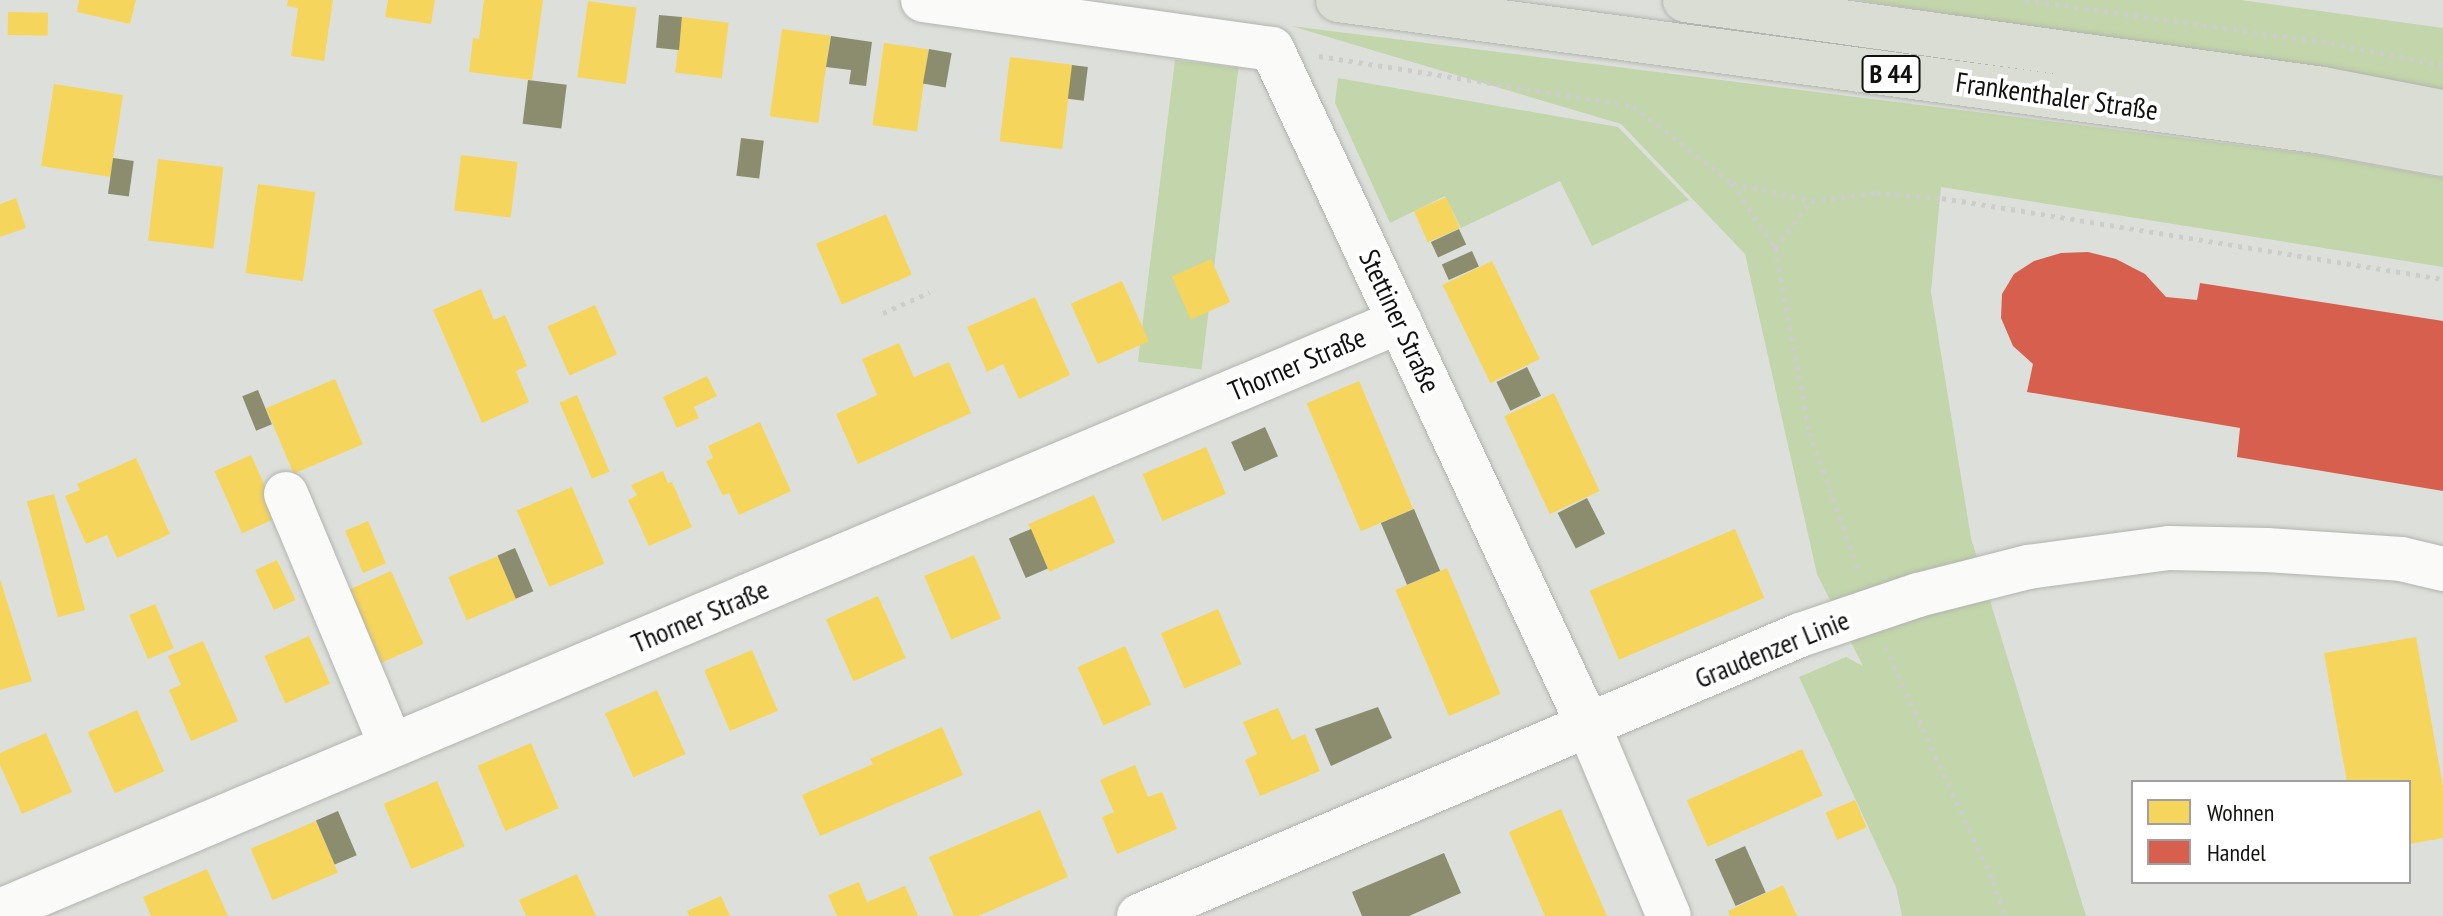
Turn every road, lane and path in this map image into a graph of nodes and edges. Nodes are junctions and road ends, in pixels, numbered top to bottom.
1 (923, 0) edge
2 (1338, 0) edge
3 (1685, 0) edge
4 (2025, 0) edge
5 (1272, 49) junction
6 (2443, 65) edge
7 (2443, 112) edge
8 (2443, 154) edge
9 (1732, 183) junction
10 (1811, 201) junction
11 (2443, 279) edge
12 (930, 292) dead end
13 (883, 313) dead end
14 (1400, 321) junction
15 (286, 494) dead end
16 (2443, 569) edge
17 (1589, 727) junction
18 (391, 745) junction
19 (0, 911) edge
20 (1139, 916) edge
21 (1669, 916) edge

1 - 5 street
2 - 8 main road, Frankenthaler Straße / B 44
3 - 7 main road, Frankenthaler Straße / B 44
4 - 6 path
5 - 9 path
5 - 14 street, Stettiner Straße
9 - 10 path
9 - 10 path
10 - 11 path
12 - 13 path
14 - 17 street, Stettiner Straße
14 - 18 street, Thorner Straße
15 - 18 street
16 - 17 street, Graudenzer Linie
17 - 20 street, Graudenzer Linie
17 - 21 street, Stettiner Straße
18 - 19 street, Thorner Straße

